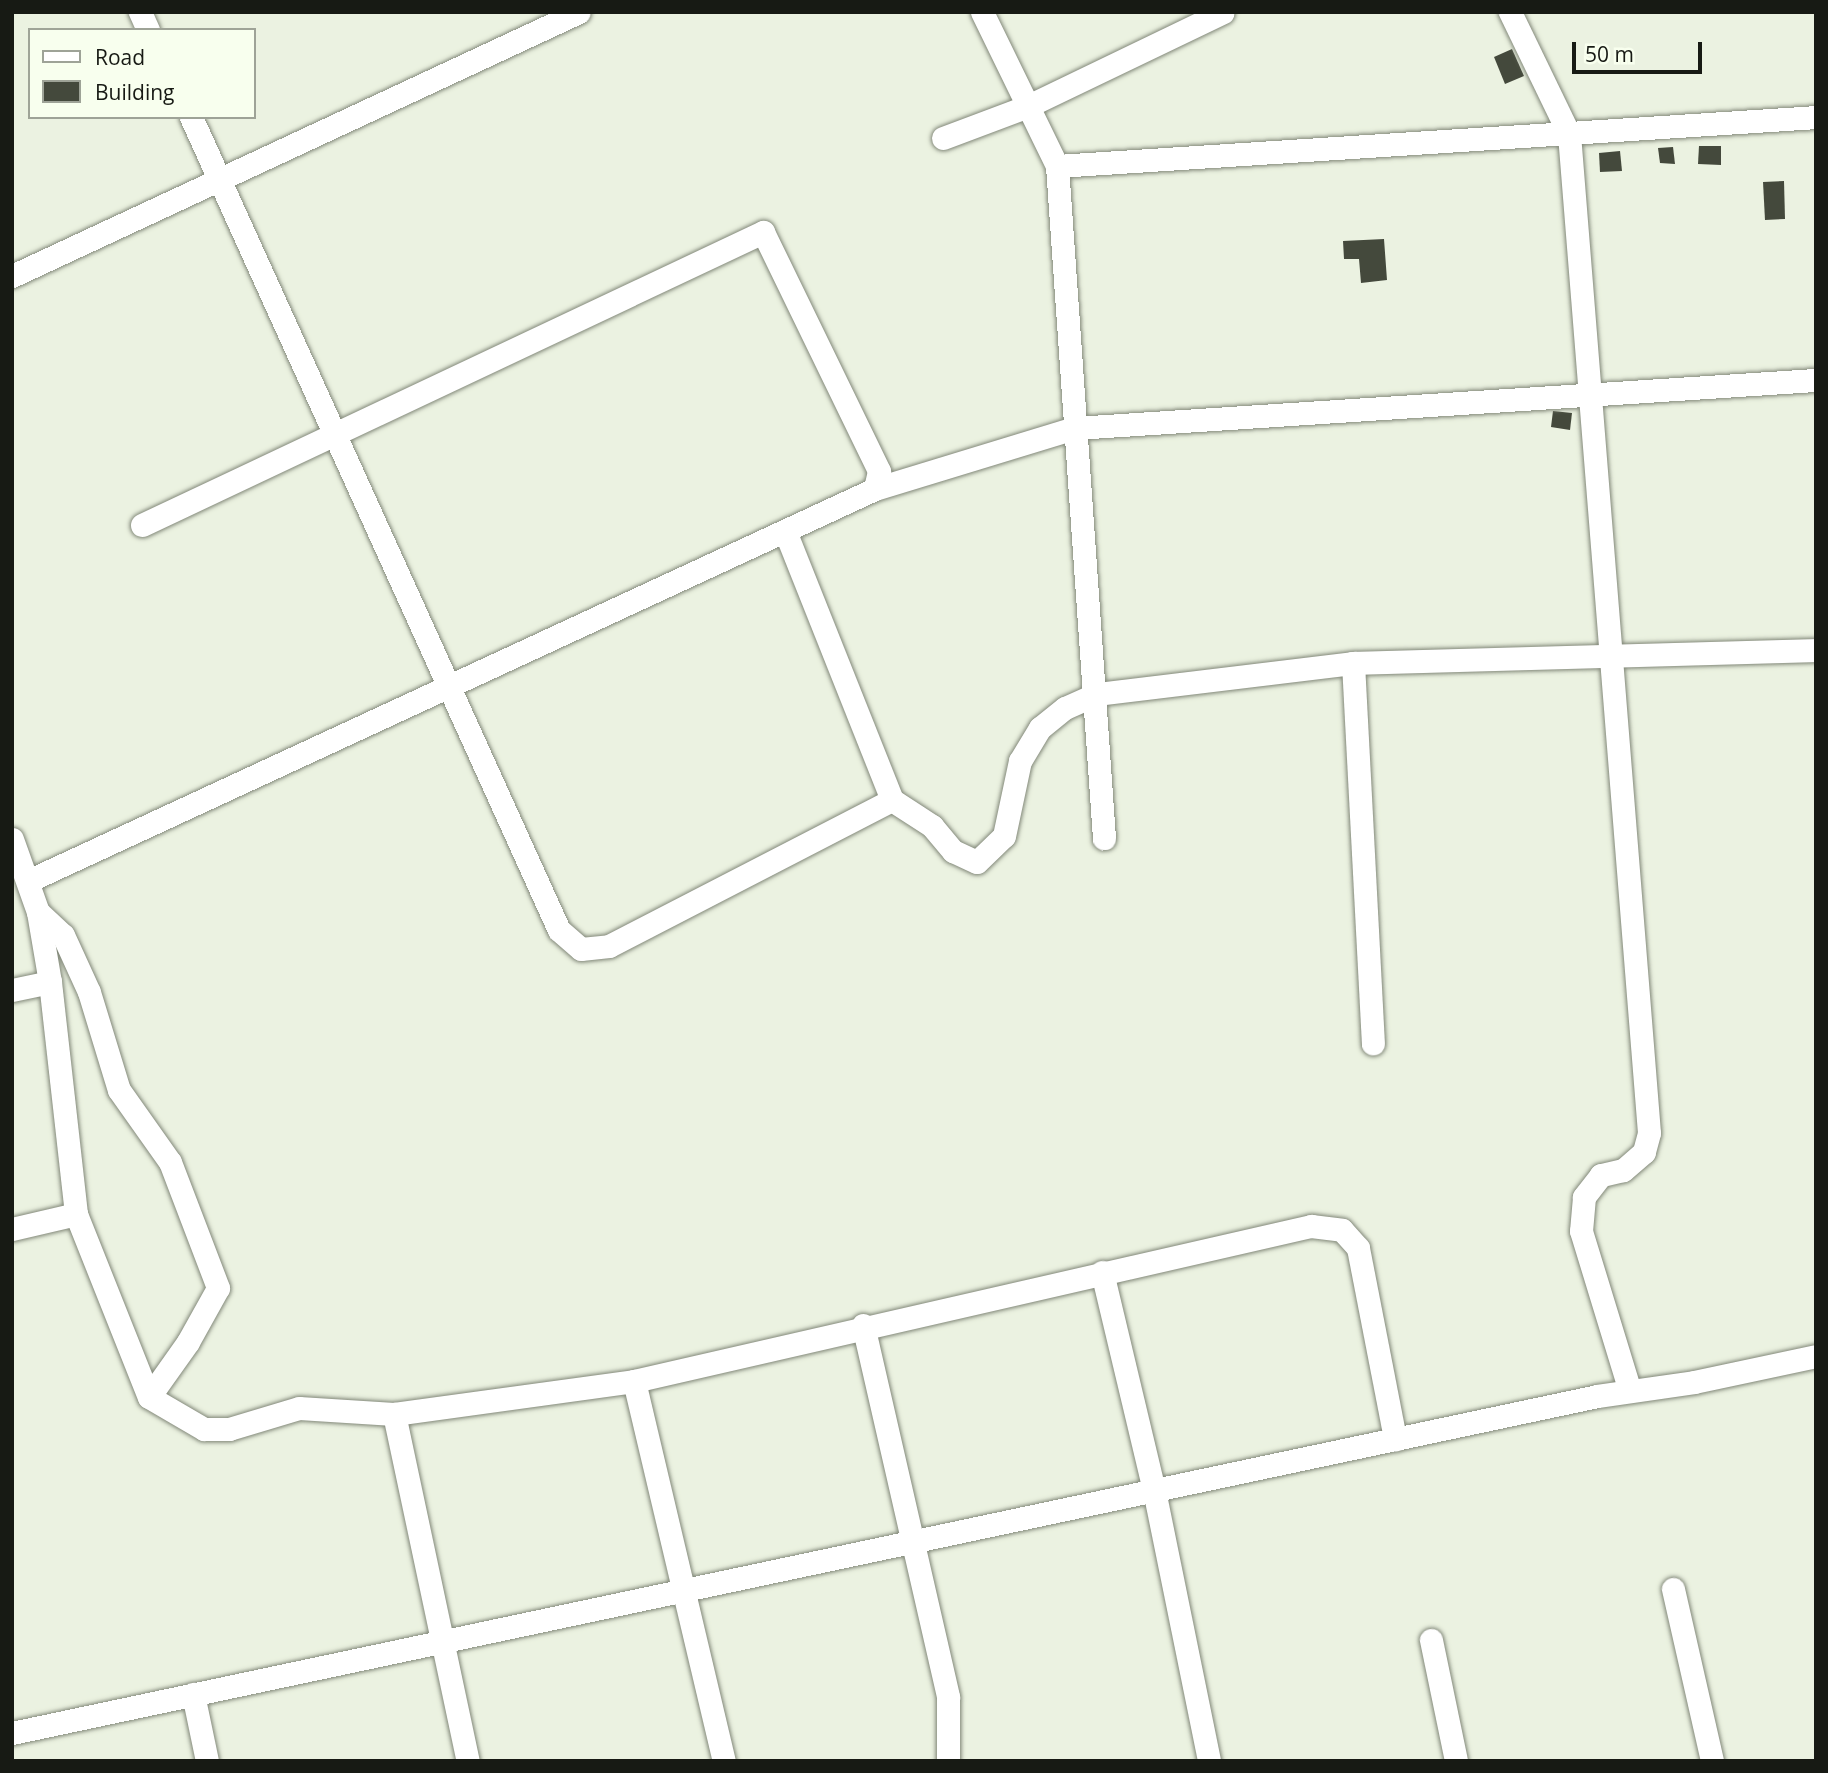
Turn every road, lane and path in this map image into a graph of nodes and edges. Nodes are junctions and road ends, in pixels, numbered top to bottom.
1 (140, 12) edge
2 (579, 12) edge
3 (982, 12) edge
4 (1223, 12) edge
5 (1510, 12) edge
6 (147, 28) edge
7 (1028, 106) junction
8 (1816, 117) edge
9 (192, 119) edge
10 (1569, 134) junction
11 (943, 138) dead end
12 (1057, 166) junction
13 (222, 181) junction
14 (12, 276) edge
15 (1816, 380) edge
16 (1591, 395) junction
17 (1075, 428) junction
18 (335, 435) junction
19 (875, 489) junction
20 (142, 525) dead end
21 (785, 531) junction
22 (1816, 650) edge
23 (1611, 656) junction
24 (1353, 663) junction
25 (447, 687) junction
26 (1097, 694) junction
27 (892, 800) junction
28 (1104, 838) dead end
29 (12, 839) edge
30 (28, 881) junction
31 (38, 912) junction
32 (50, 982) junction
33 (12, 990) edge
34 (1373, 1043) dead end
35 (76, 1214) junction
36 (12, 1228) edge
37 (1102, 1272) junction
38 (863, 1325) junction
39 (1816, 1356) edge
40 (634, 1381) junction
41 (1630, 1391) junction
42 (149, 1397) junction
43 (394, 1414) junction
44 (1395, 1439) junction
45 (1154, 1490) junction
46 (913, 1541) junction
47 (1672, 1589) dead end
48 (682, 1590) junction
49 (1431, 1640) dead end
50 (444, 1641) junction
51 (194, 1694) junction
52 (12, 1732) edge
53 (207, 1761) edge
54 (468, 1761) edge
55 (724, 1761) edge
56 (948, 1761) edge
57 (1209, 1761) edge
58 (1456, 1761) edge
59 (1712, 1761) edge

1 - 6 street
2 - 13 street
3 - 7 street
4 - 7 street
5 - 10 street
7 - 11 street
7 - 12 street
8 - 10 street
9 - 13 street
10 - 12 street
10 - 16 street
12 - 17 street
13 - 14 street
13 - 18 street
15 - 16 street
16 - 17 street
16 - 23 street
17 - 19 street
17 - 26 street
18 - 19 street
18 - 20 street
18 - 25 street
19 - 21 street
21 - 25 street
21 - 27 street
22 - 23 street
23 - 24 street
23 - 41 street
24 - 26 street
24 - 34 street
25 - 27 street
25 - 30 street
26 - 27 street
26 - 28 street
29 - 30 street
30 - 31 street
31 - 32 street
31 - 42 street
32 - 33 street
32 - 35 street
35 - 36 street
35 - 42 street
37 - 38 street
37 - 44 street
37 - 45 street
38 - 40 street
38 - 46 street
39 - 41 street
40 - 43 street
40 - 48 street
41 - 44 street
42 - 43 street
43 - 50 street
44 - 45 street
45 - 46 street
45 - 57 street
46 - 48 street
46 - 56 street
47 - 59 street
48 - 50 street
48 - 55 street
49 - 58 street
50 - 51 street
50 - 54 street
51 - 52 street
51 - 53 street

